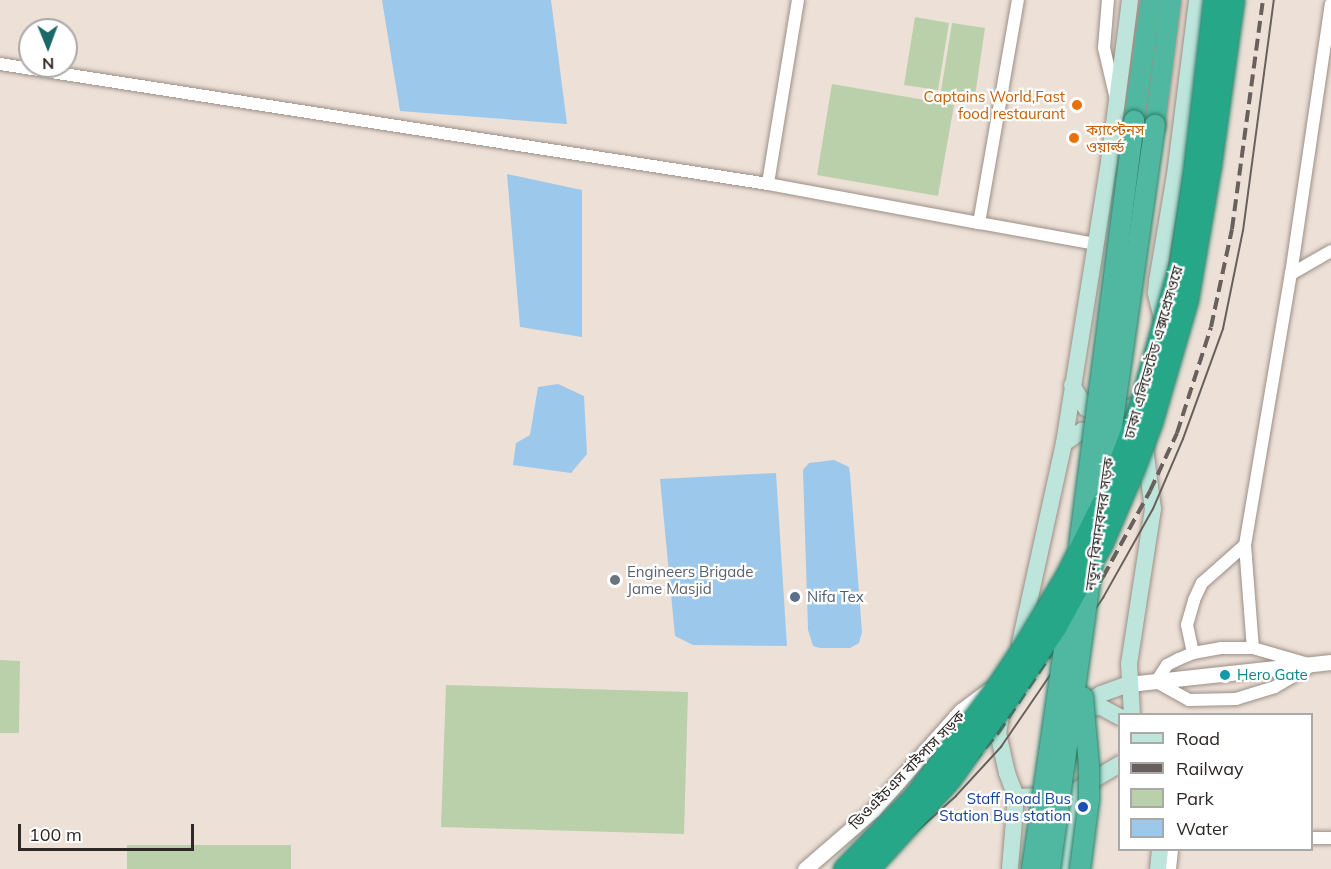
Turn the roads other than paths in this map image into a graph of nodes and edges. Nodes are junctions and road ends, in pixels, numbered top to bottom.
1 (798, 0) edge
2 (1018, 0) edge
3 (1108, 0) edge
4 (1130, 0) edge
5 (1151, 0) edge
6 (1171, 0) edge
7 (1197, 0) edge
8 (1214, 0) edge
9 (1233, 0) edge
10 (1331, 4) edge
11 (0, 64) edge
12 (1117, 104) junction
13 (768, 184) junction
14 (979, 223) junction
15 (1096, 244) junction
16 (1331, 251) edge
17 (1291, 274) junction
18 (1089, 284) junction
19 (1156, 293) junction
20 (1072, 385) junction
21 (1144, 405) junction
22 (1064, 443) junction
23 (1145, 455) junction
24 (1245, 545) junction
25 (1252, 648) junction
26 (1194, 653) junction
27 (1331, 662) edge
28 (1312, 665) junction
29 (1079, 668) junction
30 (1010, 673) junction
31 (1156, 682) junction
32 (1129, 684) junction
33 (1077, 708) junction
34 (1132, 713) edge
35 (1118, 716) edge
36 (1118, 764) edge
37 (1073, 792) junction
38 (1016, 797) junction
39 (1036, 797) junction
40 (1313, 838) edge
41 (1331, 838) edge
42 (1160, 851) edge
43 (1172, 851) edge
44 (1013, 866) edge
45 (1063, 868) edge
46 (805, 869) edge
47 (844, 869) edge
48 (868, 869) edge
49 (1032, 869) edge
50 (1158, 869) edge
51 (1170, 869) edge

1 - 13 street
2 - 14 street
3 - 12 street
4 - 12 main road
5 - 49 highway, নতুন বিমানবন্দর সড়ক, bridge
6 - 29 highway, নতুন বিমানবন্দর সড়ক, bridge
7 - 19 main road
8 - 47 highway, ঢাকা এলিভেটেড এক্সপ্রেসওয়ে, bridge
9 - 48 highway, ঢাকা এলিভেটেড এক্সপ্রেসওয়ে, bridge
10 - 17 street
11 - 13 street
12 - 15 main road
13 - 14 street
14 - 15 street
15 - 18 main road
16 - 17 street
17 - 24 street
18 - 19 main road
18 - 20 main road
19 - 21 main road
20 - 21 main road
20 - 22 main road
21 - 23 main road
22 - 23 main road
22 - 30 main road
23 - 32 main road
24 - 25 street
24 - 26 street
25 - 26 street
25 - 28 street
26 - 31 street
27 - 28 street
28 - 31 street
28 - 31 street
29 - 45 highway, নতুন বিমানবন্দর সড়ক, bridge
29 - 45 highway, bridge
30 - 38 main road
30 - 46 street, ডিওএইচএস বাইপাস সড়ক
31 - 32 street
32 - 33 main road
32 - 34 main road
33 - 35 main road
33 - 39 main road
36 - 37 main road
37 - 39 main road
37 - 45 main road
38 - 39 main road
38 - 44 main road
40 - 41 street
42 - 50 main road
43 - 51 street

